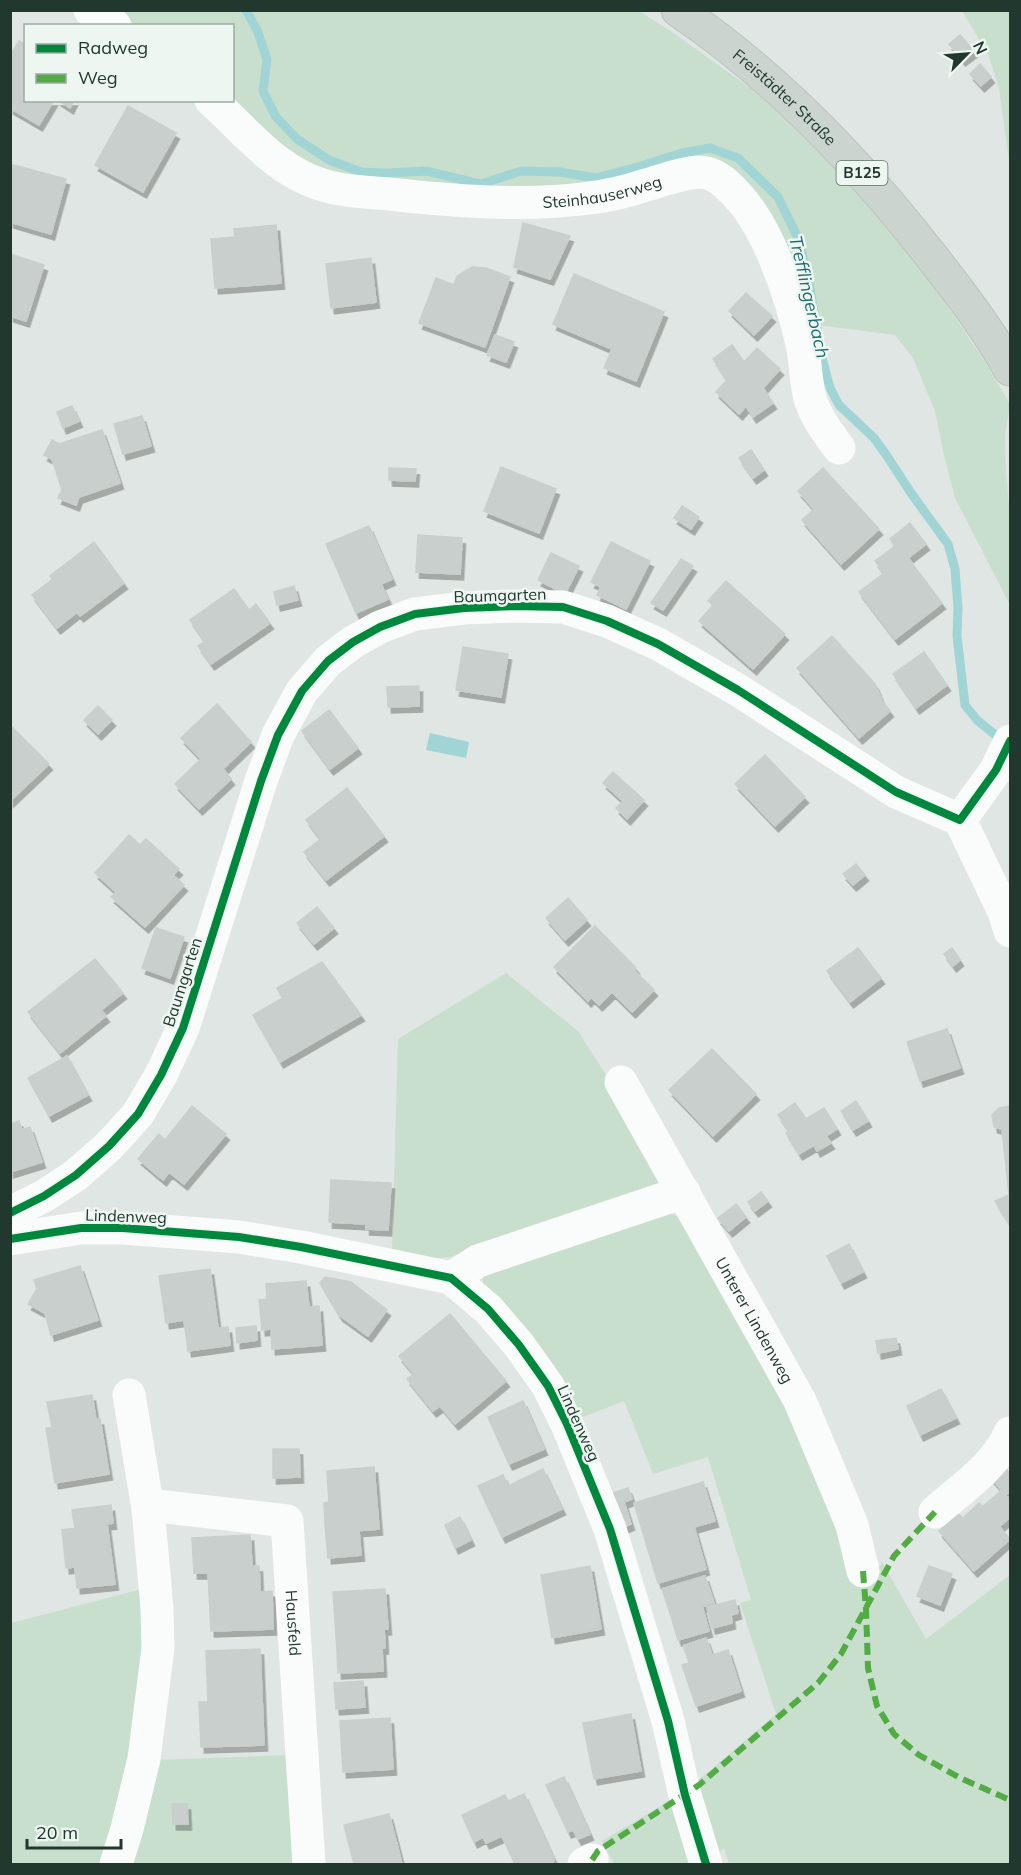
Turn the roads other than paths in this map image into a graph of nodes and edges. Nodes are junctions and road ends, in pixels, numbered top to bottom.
1 (90, 10) edge
2 (678, 10) edge
3 (112, 24) edge
4 (213, 102) edge
5 (1011, 369) edge
6 (839, 448) dead end
7 (1006, 749) edge
8 (960, 820) junction
9 (1011, 931) edge
10 (621, 1082) dead end
11 (684, 1192) junction
12 (10, 1213) edge
13 (10, 1239) edge
14 (451, 1278) junction
15 (129, 1395) dead end
16 (1011, 1433) edge
17 (148, 1505) junction
18 (934, 1512) dead end
19 (863, 1571) dead end
20 (116, 1864) edge
21 (309, 1864) edge
22 (706, 1864) edge

1 - 3 street
2 - 5 main road, Freistädter Straße / B125
4 - 6 street, Steinhauserweg
7 - 8 street
8 - 9 street
8 - 12 street, Baumgarten
10 - 11 street, Unterer Lindenweg
11 - 14 street
11 - 19 street, Unterer Lindenweg
13 - 14 street, Lindenweg
14 - 22 street, Lindenweg
15 - 17 street
16 - 18 street
17 - 20 street
17 - 21 street, Hausfeld

